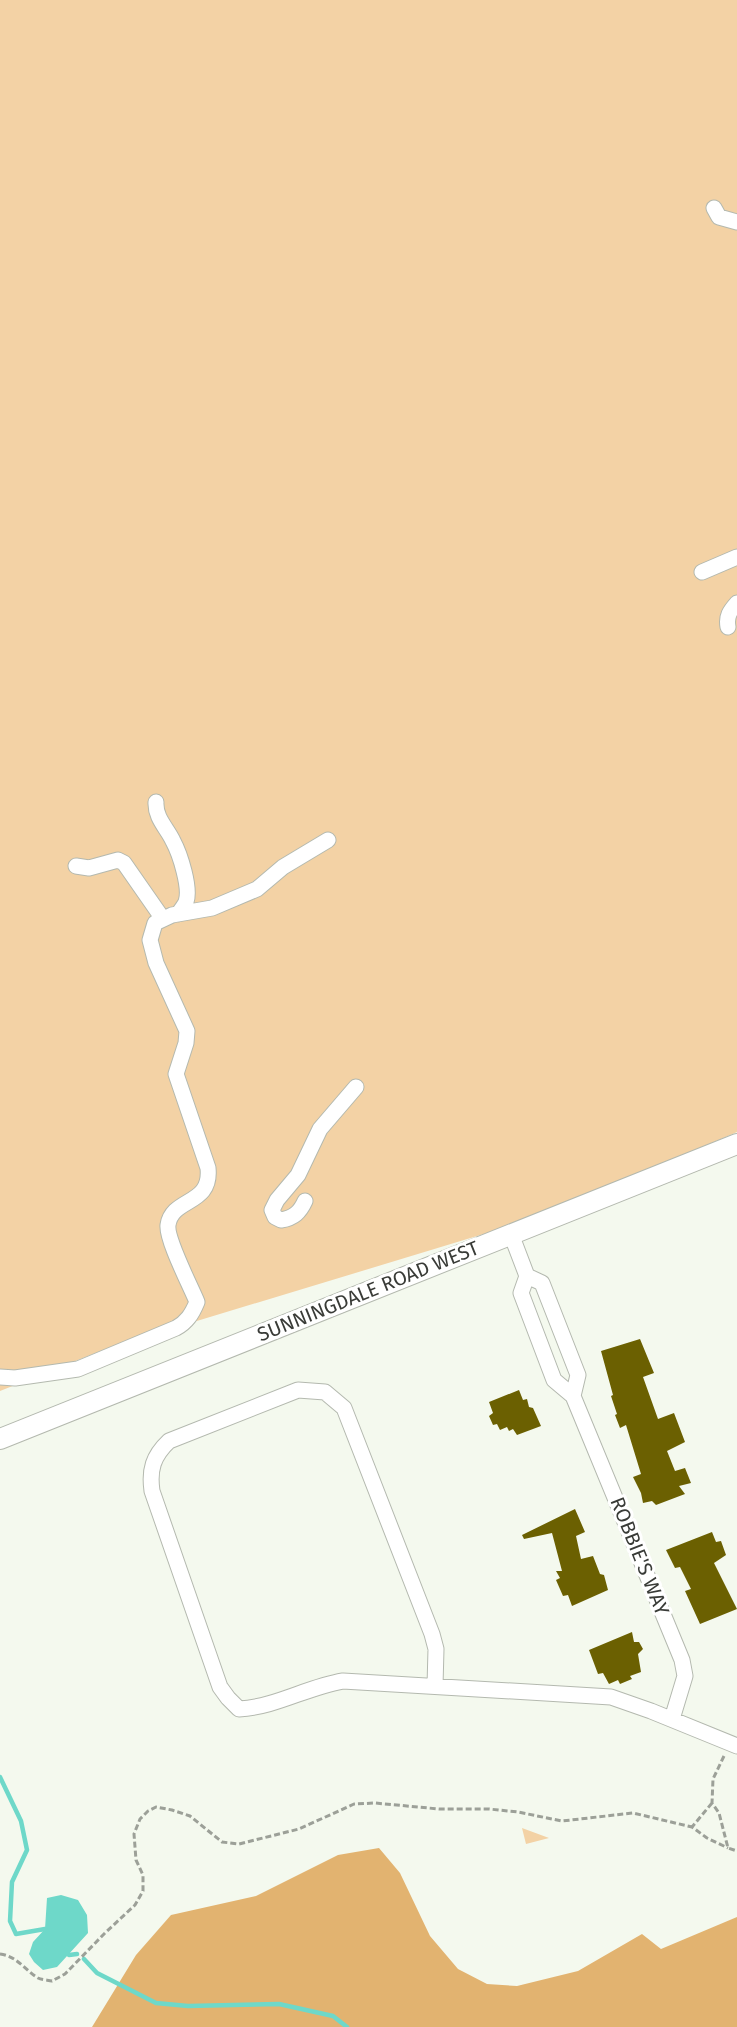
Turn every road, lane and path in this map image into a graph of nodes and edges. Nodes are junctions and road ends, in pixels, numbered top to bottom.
1 (714, 208) dead end
2 (737, 222) edge
3 (737, 557) edge
4 (702, 572) dead end
5 (737, 603) edge
6 (728, 627) dead end
7 (156, 802) dead end
8 (328, 840) dead end
9 (76, 866) dead end
10 (178, 914) junction
11 (163, 919) junction
12 (356, 1087) dead end
13 (737, 1144) edge
14 (306, 1200) dead end
15 (511, 1234) junction
16 (527, 1276) junction
17 (0, 1377) edge
18 (573, 1396) junction
19 (0, 1439) edge
20 (435, 1686) junction
21 (672, 1719) junction
22 (733, 1744) edge
23 (712, 1803) junction
24 (692, 1827) junction
25 (728, 1848) junction
26 (737, 1851) edge
27 (0, 1954) edge

1 - 2 street
3 - 4 street
5 - 6 street
7 - 10 street
8 - 10 street
9 - 11 street
10 - 11 street
11 - 17 street
12 - 14 street
13 - 15 main road, SUNNINGDALE ROAD WEST
15 - 16 street, ROBBIE'S WAY
15 - 19 main road, SUNNINGDALE ROAD WEST
16 - 18 street, ROBBIE'S WAY
16 - 18 street, ROBBIE'S WAY
18 - 21 street, ROBBIE'S WAY
20 - 20 street
20 - 21 street
21 - 22 street
22 - 23 path
23 - 24 path
23 - 25 path
24 - 25 path
24 - 27 path
25 - 26 path

